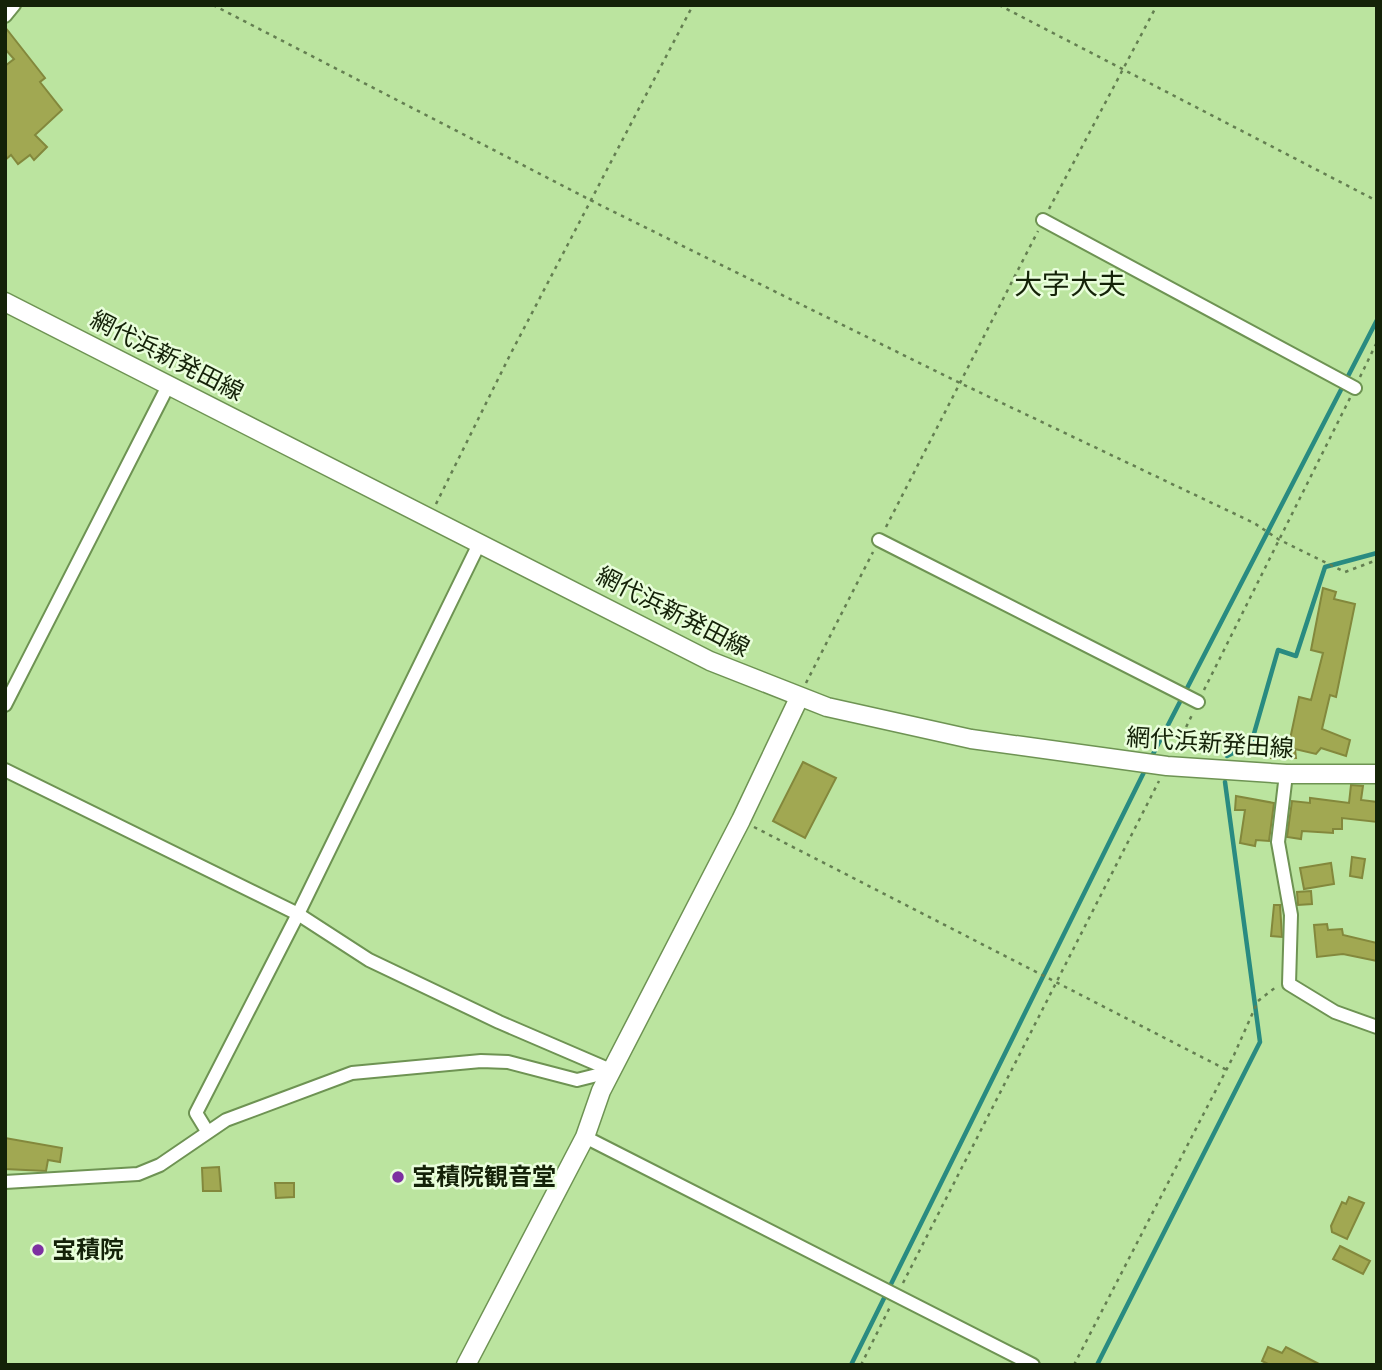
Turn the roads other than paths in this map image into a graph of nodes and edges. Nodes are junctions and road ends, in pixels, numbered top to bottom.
1 (14, 5) edge
2 (5, 16) edge
3 (1043, 220) road end
4 (5, 302) edge
5 (169, 384) junction
6 (1355, 388) road end
7 (879, 540) road end
8 (480, 542) junction
9 (799, 698) junction
10 (1198, 702) road end
11 (5, 705) edge
12 (5, 770) edge
13 (1286, 774) junction
14 (1377, 774) edge
15 (298, 914) junction
16 (1377, 1027) edge
17 (613, 1071) junction
18 (207, 1131) junction
19 (585, 1137) junction
20 (5, 1182) edge
21 (466, 1365) edge
22 (1033, 1365) edge

1 - 2 street
3 - 6 street
4 - 5 main road, 網代浜新発田線
5 - 8 main road, 網代浜新発田線
5 - 11 street
7 - 10 street
8 - 9 main road, 網代浜新発田線
8 - 15 street
9 - 13 main road, 網代浜新発田線
9 - 17 main road
12 - 15 street
13 - 14 main road, 網代浜新発田線
13 - 16 street
15 - 17 street
15 - 18 street
17 - 18 street
17 - 19 main road
18 - 20 street
19 - 21 main road
19 - 22 street

